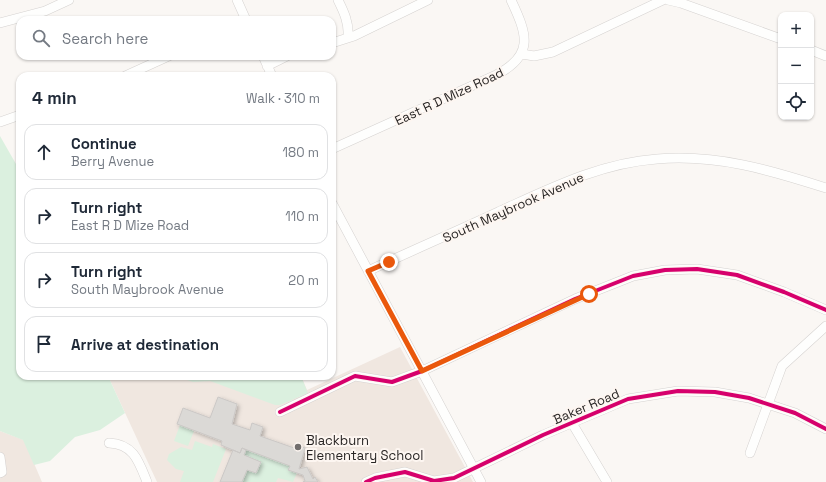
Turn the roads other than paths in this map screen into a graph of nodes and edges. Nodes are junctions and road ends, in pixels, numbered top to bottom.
1 (69, 0) edge
2 (237, 0) edge
3 (338, 0) edge
4 (428, 0) edge
5 (511, 0) edge
6 (663, 0) edge
7 (668, 0) edge
8 (26, 16) edge
9 (244, 16) edge
10 (16, 19) edge
11 (0, 23) edge
12 (348, 36) junction
13 (778, 38) edge
14 (336, 42) edge
15 (814, 51) edge
16 (522, 54) junction
17 (826, 56) edge
18 (162, 60) edge
19 (265, 60) edge
20 (280, 60) edge
21 (267, 66) junction
22 (141, 72) edge
23 (270, 72) edge
24 (16, 116) edge
25 (0, 122) edge
26 (342, 146) junction
27 (336, 148) edge
28 (336, 150) edge
29 (826, 188) edge
30 (336, 211) edge
31 (368, 271) junction
32 (826, 310) edge
33 (826, 326) edge
34 (422, 371) junction
35 (767, 402) junction
36 (280, 412) dead end
37 (572, 423) junction
38 (826, 429) edge
39 (109, 443) dead end
40 (750, 453) dead end
41 (0, 457) edge
42 (473, 468) junction
43 (0, 473) edge
44 (147, 482) edge
45 (366, 482) edge
46 (481, 482) edge
47 (607, 482) edge

1 - 8 street
2 - 9 street
3 - 12 street
4 - 12 street
5 - 16 street
6 - 16 street
7 - 13 street
10 - 11 street
12 - 14 street
15 - 17 street
16 - 26 street, East R D Mize Road
18 - 22 street
19 - 21 street
20 - 21 street
21 - 23 street
24 - 25 street
26 - 27 street, East R D Mize Road
26 - 28 street, East R D Mize Road
29 - 31 street, South Maybrook Avenue
30 - 31 street
31 - 34 street
32 - 34 street
33 - 35 street
34 - 36 street
34 - 42 street
35 - 37 street, Baker Road
35 - 38 street, Baker Road
35 - 40 street
37 - 42 street, Baker Road
37 - 47 street
39 - 44 street
41 - 43 street
42 - 45 street, Baker Road
42 - 46 street

